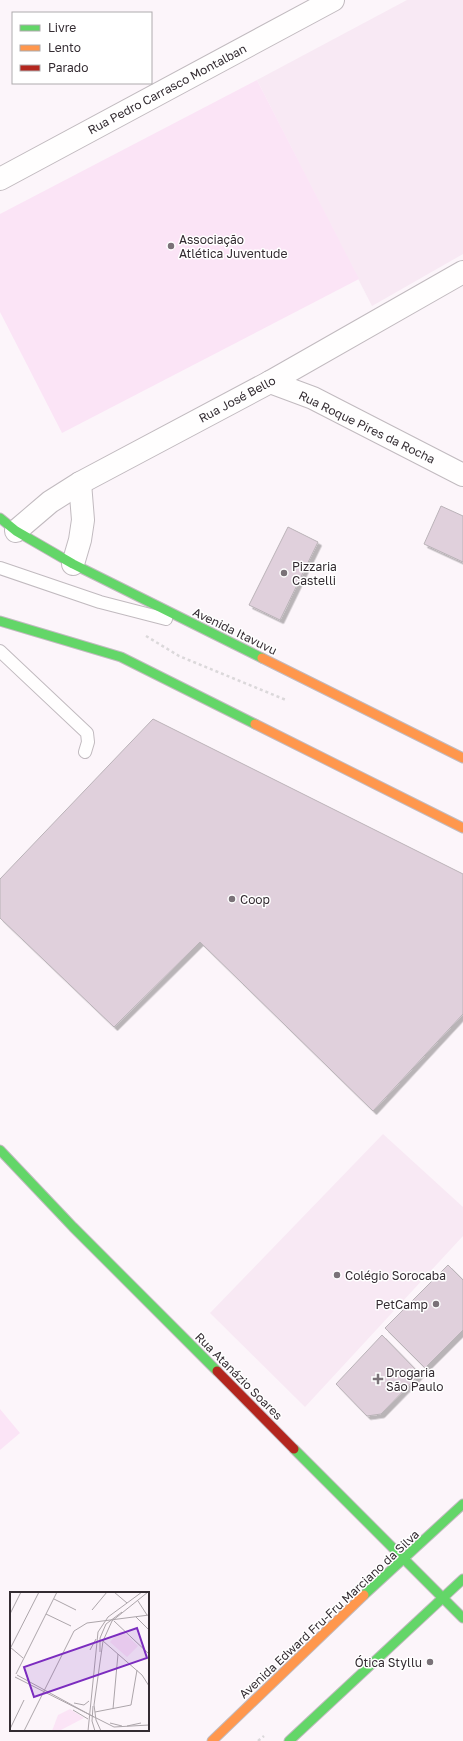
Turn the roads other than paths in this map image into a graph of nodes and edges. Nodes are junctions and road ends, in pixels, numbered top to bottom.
1 (333, 0) edge
2 (0, 179) edge
3 (463, 272) edge
4 (270, 382) junction
5 (463, 475) edge
6 (80, 483) junction
7 (8, 525) edge
8 (73, 564) junction
9 (0, 568) edge
10 (0, 610) edge
11 (0, 621) edge
12 (36, 630) junction
13 (205, 630) junction
14 (0, 651) edge
15 (85, 752) dead end
16 (463, 758) edge
17 (463, 828) edge
18 (0, 1150) edge
19 (463, 1504) edge
20 (404, 1557) junction
21 (463, 1579) edge
22 (443, 1598) junction
23 (463, 1618) edge
24 (212, 1741) edge
25 (289, 1741) edge

1 - 2 street, Rua Pedro Carrasco Montalban
3 - 4 street, Rua José Bello
4 - 5 street, Rua Roque Pires da Rocha
4 - 6 street, Rua José Bello
6 - 7 street, Rua José Bello
6 - 8 street
7 - 8 main road, Avenida Itavuvu
8 - 13 main road, Avenida Itavuvu
9 - 13 lane
10 - 12 lane
11 - 12 main road
12 - 17 main road
13 - 16 main road, Avenida Itavuvu
14 - 15 lane
18 - 20 main road, Rua Atanázio Soares
19 - 20 main road, Avenida Edward Fru-Fru Marciano da Silva
20 - 22 main road, Rua Atanázio Soares
20 - 24 main road, Avenida Edward Fru-Fru Marciano da Silva
21 - 22 main road
22 - 23 main road, Rua Atanázio Soares
22 - 25 main road

